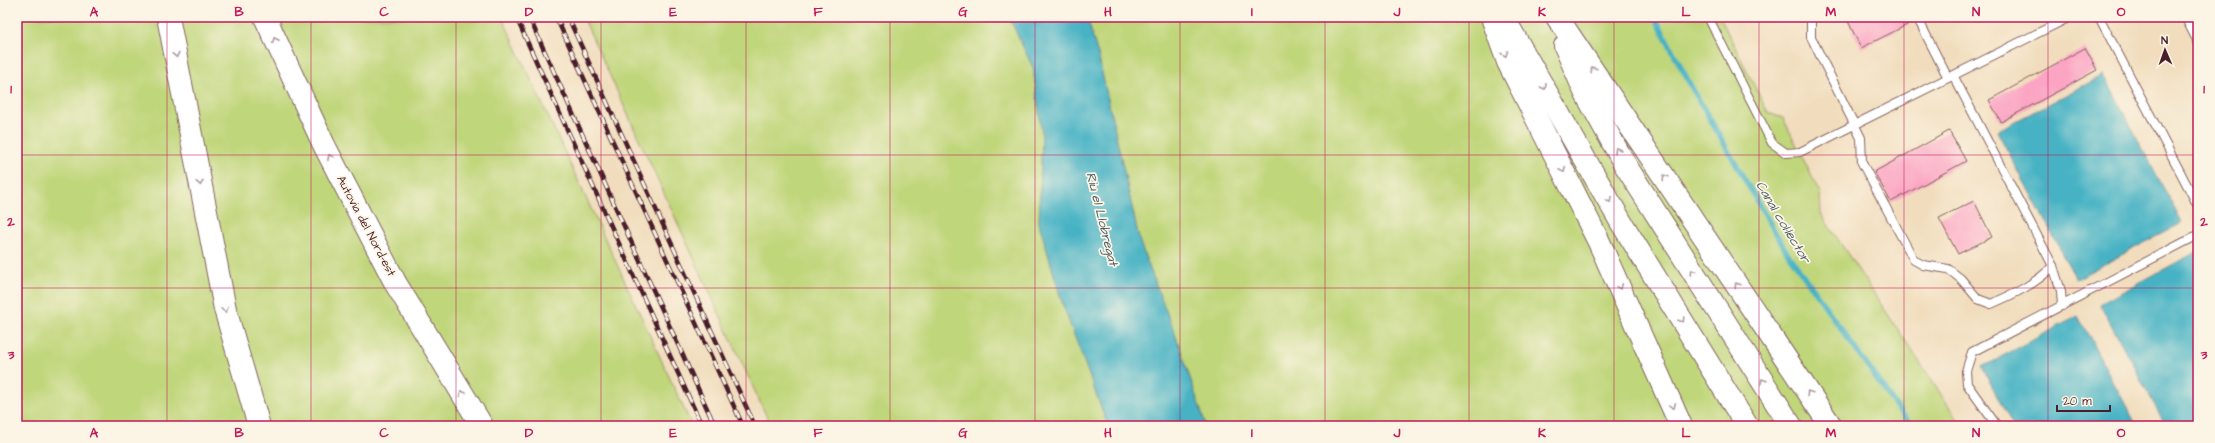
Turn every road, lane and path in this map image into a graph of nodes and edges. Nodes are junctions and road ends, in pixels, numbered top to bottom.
1 (168, 17) edge
2 (265, 17) edge
3 (1492, 17) edge
4 (1503, 17) edge
5 (1553, 17) edge
6 (1557, 17) edge
7 (1708, 17) edge
8 (1917, 17) edge
9 (2070, 17) edge
10 (2099, 17) edge
11 (2186, 17) edge
12 (1811, 18) edge
13 (2198, 42) edge
14 (1951, 76) junction
15 (1854, 125) junction
16 (2198, 206) edge
17 (2198, 236) edge
18 (2053, 266) junction
19 (2062, 306) junction
20 (259, 426) edge
21 (482, 426) edge
22 (1681, 426) edge
23 (1747, 426) edge
24 (1791, 426) edge
25 (1831, 426) edge
26 (1997, 426) edge

1 -> 20 highway
21 -> 2 highway, Autovia del Nord-est
3 -> 22 highway
4 -> 23 highway
24 -> 5 highway
25 -> 6 highway
7 - 15 lane
8 - 14 lane
9 - 14 lane
10 - 16 lane
11 - 13 lane
12 - 15 lane
14 - 15 lane
14 - 18 lane
15 - 18 lane
17 - 19 lane
18 - 19 lane
19 - 26 lane

